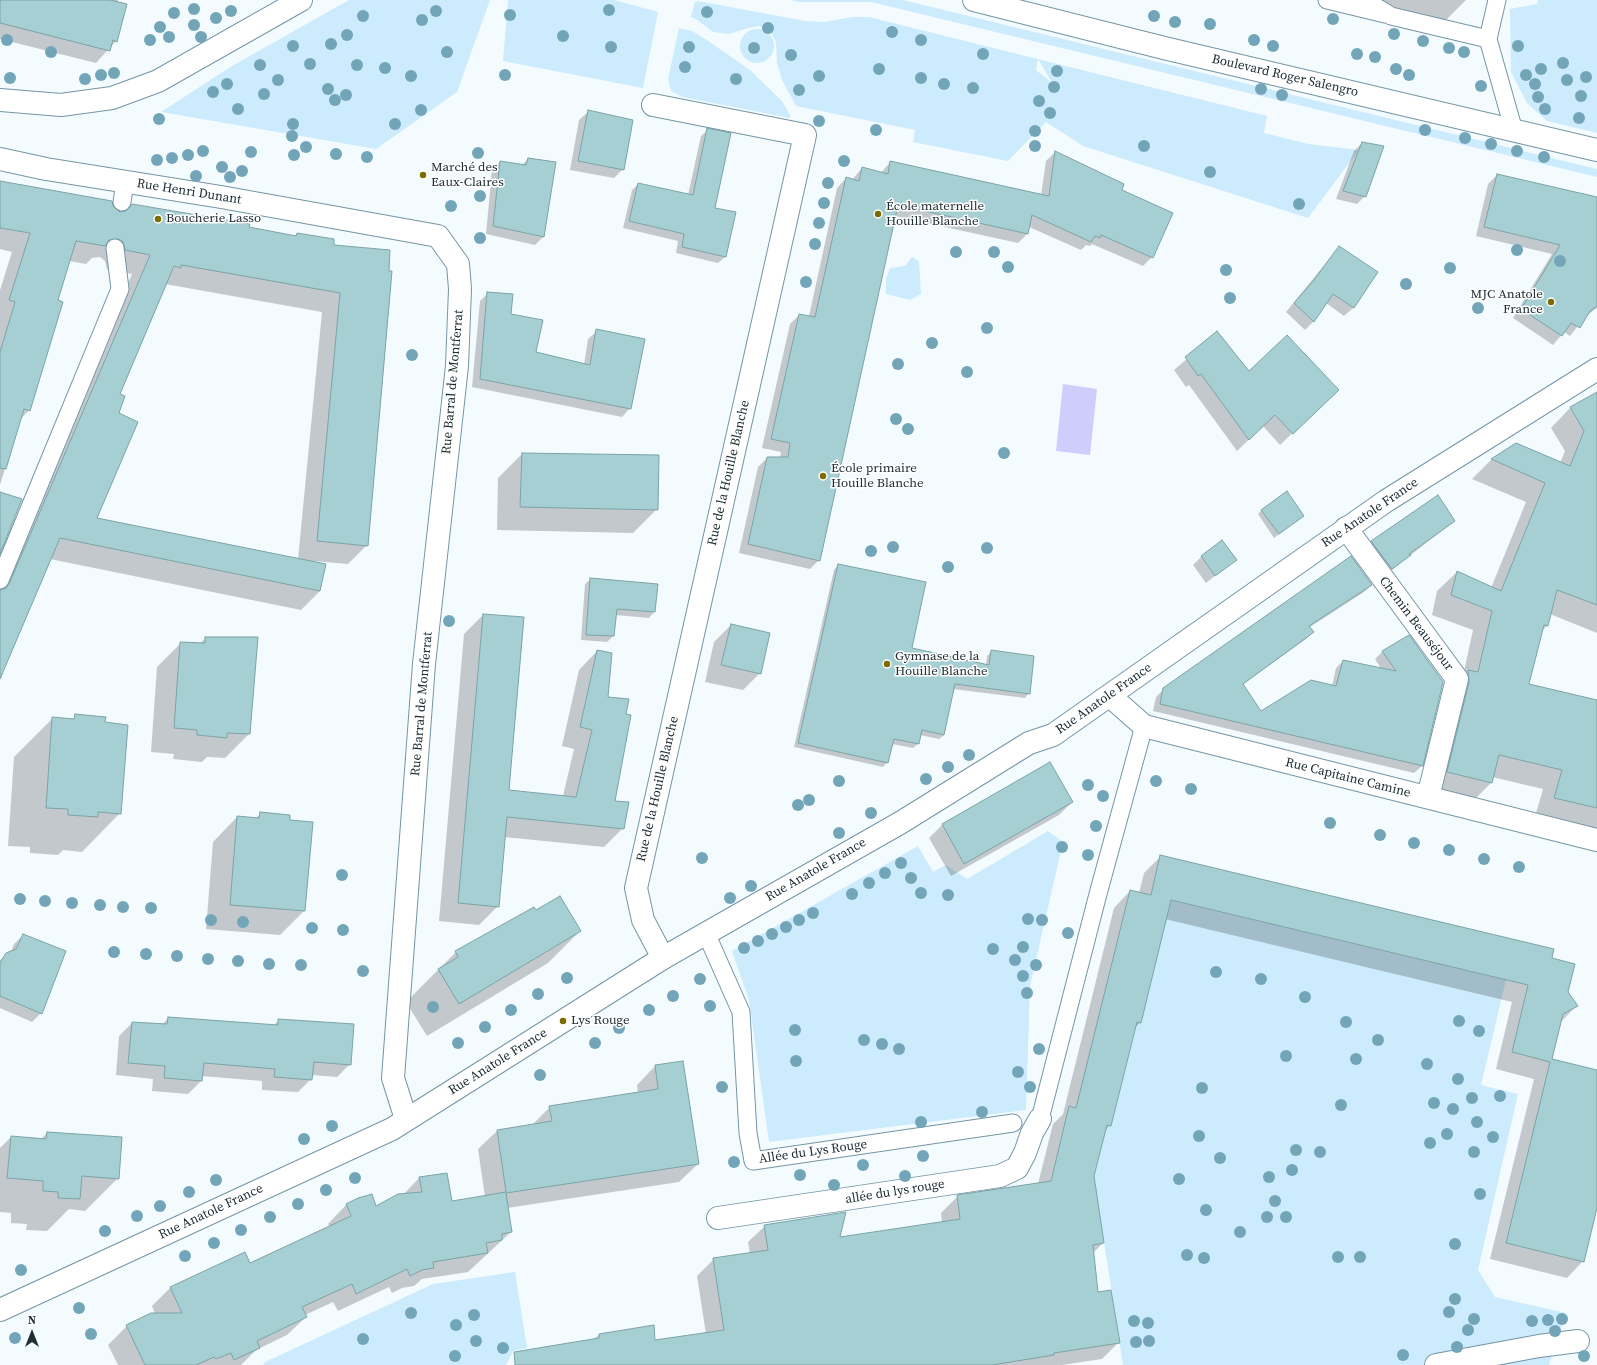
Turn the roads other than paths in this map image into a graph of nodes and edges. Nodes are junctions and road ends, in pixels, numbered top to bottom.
1 (301, 0) edge
2 (974, 0) edge
3 (1327, 0) edge
4 (1372, 0) edge
5 (1497, 0) edge
6 (1391, 16) junction
7 (1488, 39) junction
8 (0, 100) edge
9 (653, 105) dead end
10 (1514, 130) junction
11 (1597, 150) edge
12 (0, 159) edge
13 (125, 181) junction
14 (122, 202) dead end
15 (115, 248) dead end
16 (460, 289) joint
17 (1597, 369) edge
18 (1346, 528) junction
19 (0, 580) edge
20 (1110, 696) junction
21 (1144, 726) junction
22 (1428, 797) junction
23 (1597, 840) edge
24 (706, 933) junction
25 (663, 958) junction
26 (406, 1119) junction
27 (1040, 1119) joint
28 (1012, 1123) dead end
29 (718, 1218) dead end
30 (0, 1310) edge
31 (1578, 1341) dead end
32 (1436, 1365) edge

1 - 8 street
2 - 10 street, Boulevard Roger Salengro
3 - 6 lane
4 - 6 lane
5 - 7 lane
6 - 7 lane
7 - 10 lane
9 - 25 street, Rue de la Houille Blanche
10 - 11 street, Boulevard Roger Salengro
12 - 13 street, Rue Henri Dunant
13 - 14 lane
13 - 16 street, Rue Henri Dunant
15 - 19 lane
16 - 26 street, Rue Barral de Montferrat
17 - 18 street, Rue Anatole France
18 - 20 street, Rue Anatole France
18 - 22 street, Chemin Beauséjour
20 - 21 street, Rue Capitaine Camine
20 - 24 street, Rue Anatole France
21 - 22 street, Rue Capitaine Camine
21 - 27 lane
22 - 23 street, Rue Capitaine Camine
24 - 25 street, Rue Anatole France
24 - 28 lane, Allée du Lys Rouge
25 - 26 street, Rue Anatole France
26 - 30 street, Rue Anatole France
27 - 29 street, allée du lys rouge
31 - 32 street

